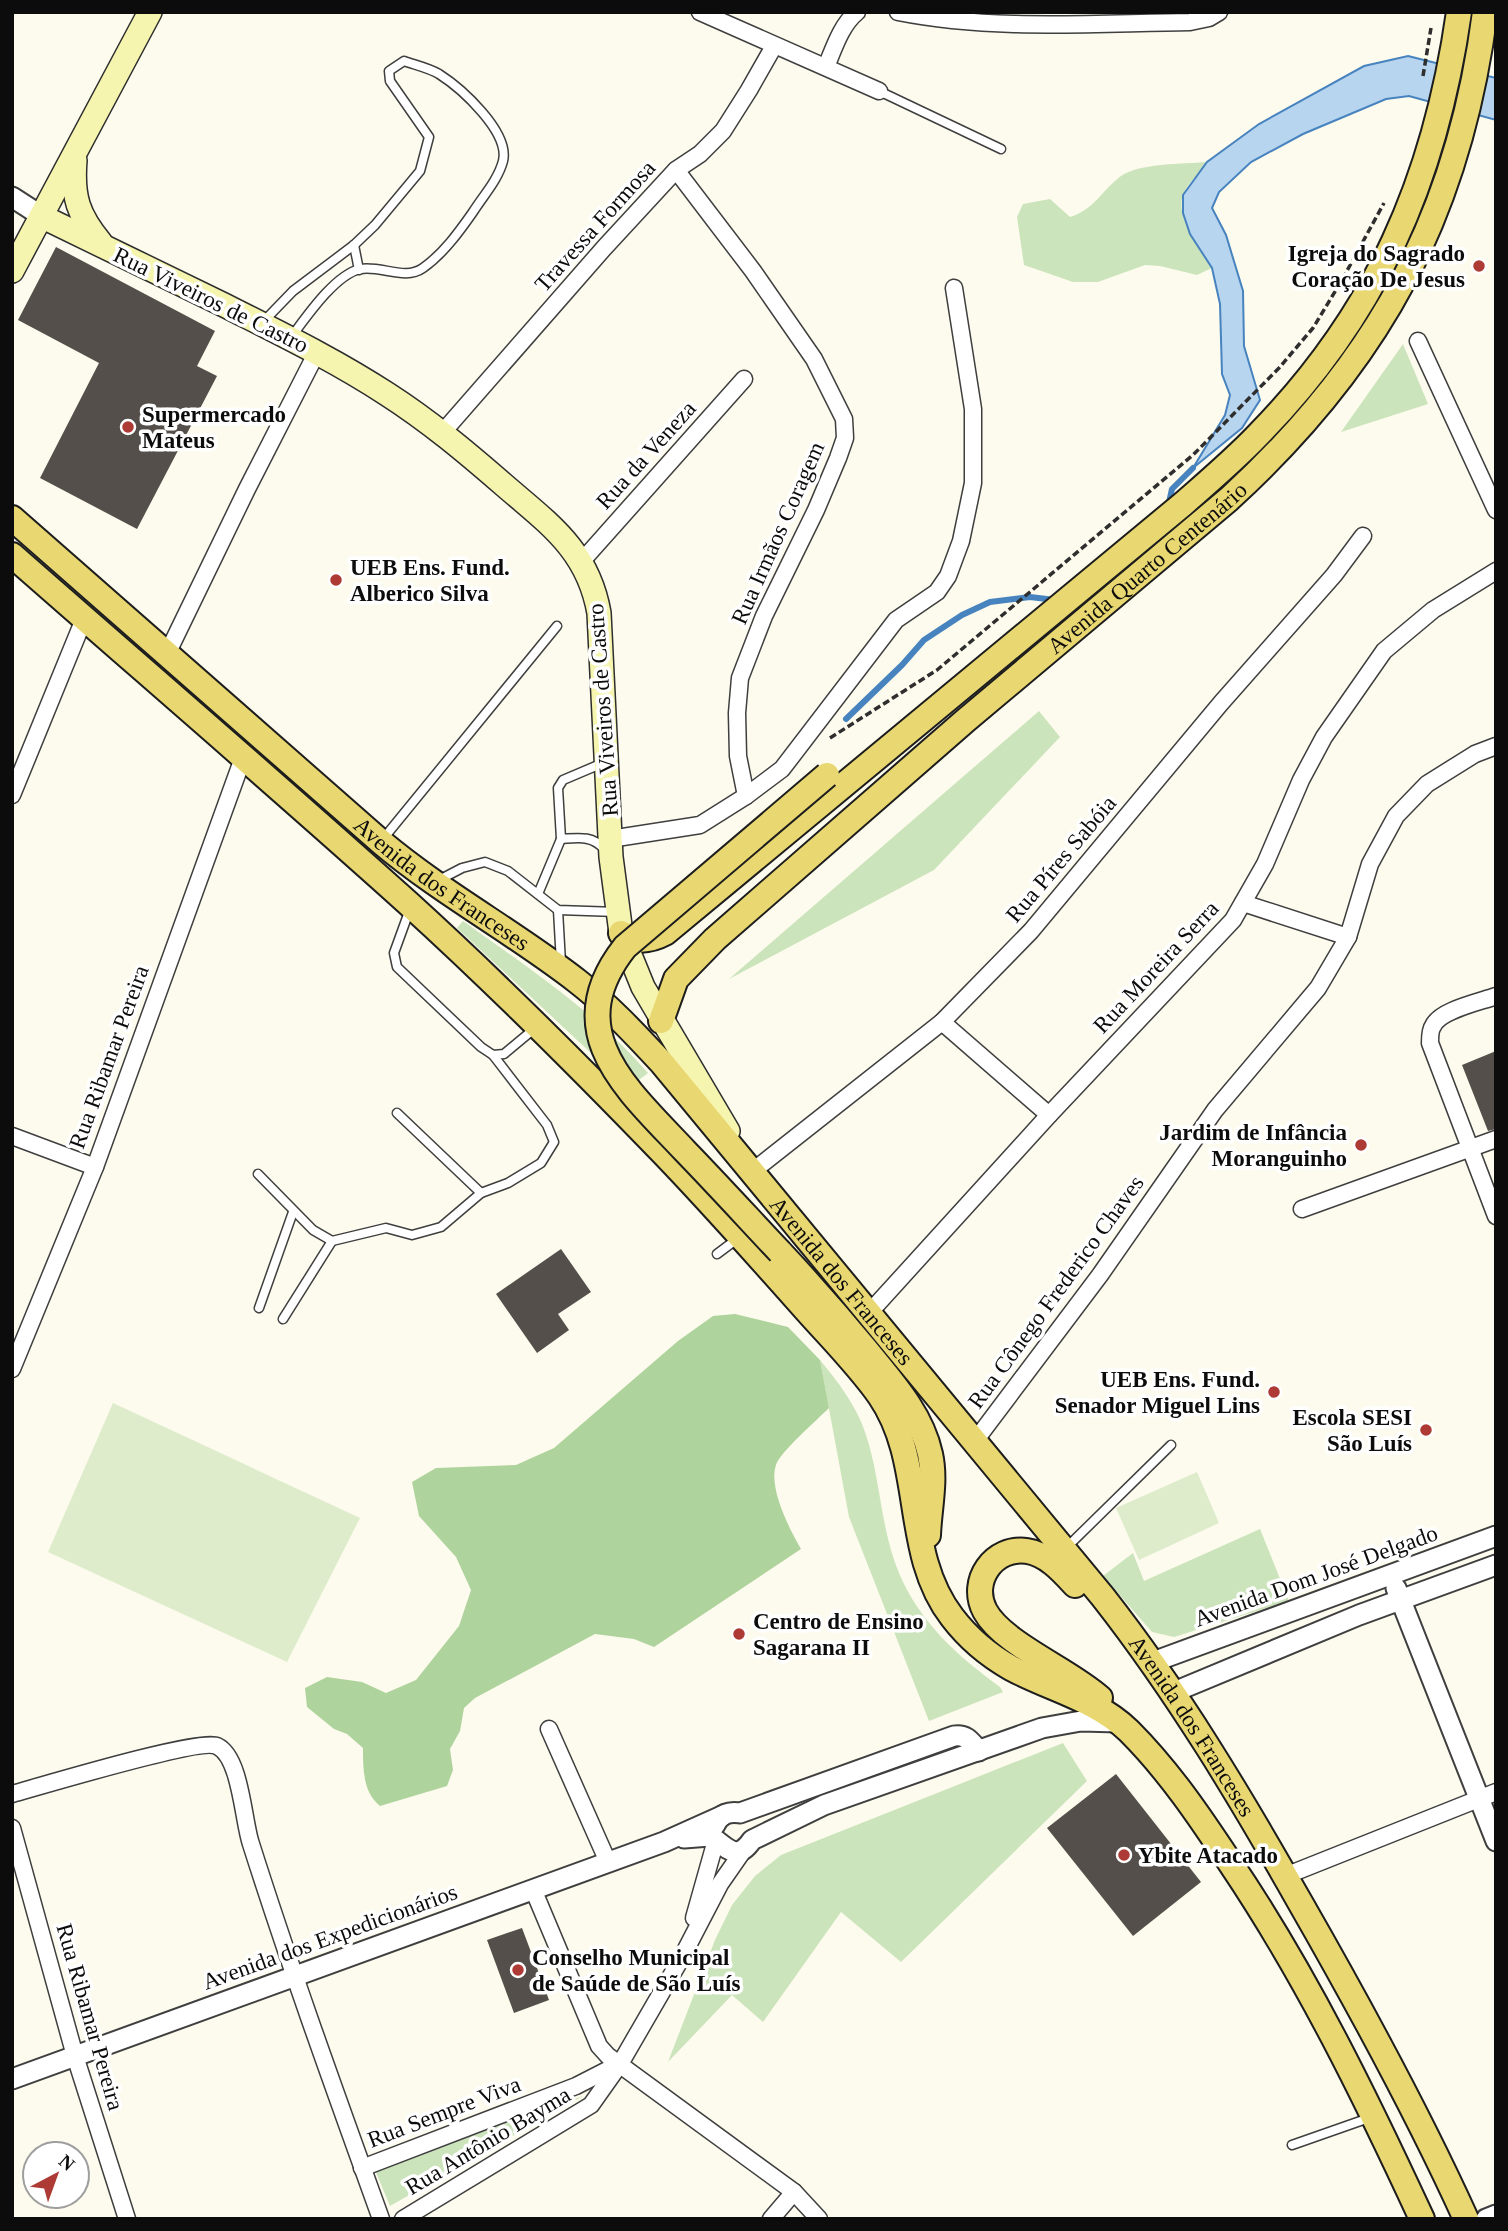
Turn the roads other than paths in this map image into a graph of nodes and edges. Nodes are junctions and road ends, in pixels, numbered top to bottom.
1 (150, 12) edge
2 (700, 12) edge
3 (857, 12) edge
4 (898, 12) edge
5 (1219, 12) edge
6 (1459, 12) edge
7 (1485, 12) edge
8 (774, 46) junction
9 (826, 67) junction
10 (879, 91) joint
11 (1001, 149) dead end
12 (75, 155) junction
13 (676, 170) junction
14 (12, 197) edge
15 (43, 217) junction
16 (354, 245) junction
17 (103, 246) junction
18 (359, 270) junction
19 (12, 271) edge
20 (954, 288) dead end
21 (262, 324) junction
22 (290, 338) junction
23 (1418, 341) dead end
24 (317, 352) junction
25 (744, 379) dead end
26 (443, 432) junction
27 (1496, 510) edge
28 (12, 518) edge
29 (1363, 536) dead end
30 (12, 555) edge
31 (582, 561) junction
32 (1496, 571) edge
33 (85, 619) junction
34 (557, 626) dead end
35 (167, 654) junction
36 (951, 698) junction
37 (1496, 746) edge
38 (243, 758) junction
39 (607, 762) junction
40 (12, 795) edge
41 (747, 796) junction
42 (561, 839) junction
43 (381, 842) junction
44 (611, 848) junction
45 (433, 883) junction
46 (538, 894) junction
47 (1243, 903) junction
48 (411, 906) junction
49 (558, 910) junction
50 (619, 922) junction
51 (1348, 937) junction
52 (561, 970) junction
53 (1496, 996) edge
54 (661, 1021) junction
55 (943, 1022) junction
56 (537, 1027) junction
57 (493, 1055) junction
58 (397, 1113) dead end
59 (1049, 1115) junction
60 (12, 1136) edge
61 (1496, 1139) edge
62 (1470, 1148) junction
63 (94, 1167) junction
64 (752, 1171) junction
65 (258, 1174) dead end
66 (481, 1193) junction
67 (1302, 1209) dead end
68 (293, 1212) junction
69 (1496, 1216) edge
70 (741, 1236) junction
71 (332, 1241) junction
72 (717, 1254) dead end
73 (259, 1308) dead end
74 (869, 1313) junction
75 (283, 1319) dead end
76 (12, 1369) edge
77 (975, 1441) junction
78 (1171, 1445) dead end
79 (1496, 1536) edge
80 (1064, 1550) junction
81 (1496, 1565) edge
82 (1391, 1574) junction
83 (931, 1581) junction
84 (1401, 1600) junction
85 (1153, 1662) junction
86 (1174, 1692) junction
87 (1119, 1722) junction
88 (550, 1729) dead end
89 (979, 1751) junction
90 (1219, 1762) junction
91 (1158, 1764) junction
92 (12, 1794) edge
93 (1487, 1795) edge
94 (731, 1814) junction
95 (12, 1828) edge
96 (716, 1839) junction
97 (1496, 1841) edge
98 (664, 1842) junction
99 (748, 1844) junction
100 (608, 1862) junction
101 (1285, 1876) junction
102 (533, 1889) junction
103 (682, 1957) junction
104 (293, 1977) junction
105 (75, 2056) junction
106 (620, 2064) junction
107 (12, 2079) edge
108 (1375, 2115) junction
109 (1292, 2145) dead end
110 (362, 2168) junction
111 (793, 2192) junction
112 (1496, 2215) edge
113 (127, 2219) edge
114 (381, 2219) edge
115 (403, 2219) edge
116 (771, 2219) edge
117 (819, 2219) edge
118 (1422, 2219) edge
119 (1466, 2219) edge
120 (1486, 2219) edge

1 - 12 main road
2 - 8 street
3 - 9 street
4 - 5 street
6 - 36 main road, Avenida Quarto Centenário
7 - 54 main road, Avenida Quarto Centenário
8 - 9 street
8 - 13 street, Travessa Formosa
9 - 10 street
10 - 11 lane
12 - 15 main road
12 - 17 main road
13 - 26 street, Travessa Formosa
13 - 41 street, Rua Irmãos Coragem
14 - 15 street, Rua Viveiros de Castro
15 - 17 main road, Rua Viveiros de Castro
15 - 19 main road
16 - 18 lane
16 - 18 lane
16 - 21 lane
17 - 21 main road, Rua Viveiros de Castro
18 - 22 lane
20 - 41 street
21 - 22 main road, Rua Viveiros de Castro
22 - 24 main road, Rua Viveiros de Castro
23 - 27 street
24 - 26 main road, Rua Viveiros de Castro
24 - 35 street
25 - 31 street, Rua da Veneza
26 - 31 main road, Rua Viveiros de Castro
28 - 35 main road, Avenida dos Franceses
29 - 55 street, Rua Píres Sabóia
30 - 33 main road, Avenida dos Franceses
31 - 39 main road, Rua Viveiros de Castro
32 - 47 street, Rua Moreira Serra
33 - 38 main road, Avenida dos Franceses
33 - 40 street
34 - 43 lane
35 - 43 main road, Avenida dos Franceses
36 - 50 main road, Avenida Quarto Centenário
36 - 83 main road, bridge
37 - 51 street, Rua Cônego Frederico Chaves
38 - 48 main road, Avenida dos Franceses
38 - 63 street, Rua Ribamar Pereira
39 - 42 lane
39 - 44 main road, Rua Viveiros de Castro
41 - 44 street
42 - 44 lane
42 - 46 lane
43 - 45 main road, Avenida dos Franceses
44 - 50 main road, Rua Viveiros de Castro
45 - 46 lane
45 - 52 main road, Avenida dos Franceses
46 - 49 lane
47 - 51 street
47 - 59 street, Rua Moreira Serra
48 - 56 main road, Avenida dos Franceses
48 - 57 lane
49 - 50 lane
49 - 52 lane
50 - 54 main road, Rua Viveiros de Castro
51 - 77 street, Rua Cônego Frederico Chaves
52 - 64 main road, Avenida dos Franceses
53 - 62 street
54 - 64 main road, Rua Viveiros de Castro
55 - 59 street
55 - 64 street, Rua Píres Sabóia
56 - 57 lane
56 - 70 main road, Avenida dos Franceses
57 - 66 lane
58 - 66 lane
59 - 74 street, Rua Moreira Serra
60 - 63 street
61 - 62 street
62 - 67 street
62 - 69 street
63 - 76 street, Rua Ribamar Pereira
64 - 74 main road, Avenida dos Franceses
65 - 68 lane
66 - 71 lane
68 - 71 lane
68 - 73 lane
70 - 72 lane
70 - 83 main road, Avenida dos Franceses
71 - 75 lane
74 - 77 main road, Avenida dos Franceses
77 - 80 main road, Avenida dos Franceses
78 - 80 lane
79 - 82 street, Avenida Dom José Delgado
80 - 85 main road, Avenida dos Franceses
81 - 84 street
82 - 84 street
82 - 85 street, Avenida Dom José Delgado
83 - 87 main road, Avenida dos Franceses
84 - 86 street
84 - 93 street
85 - 86 main road, Avenida dos Franceses
86 - 90 main road, Avenida dos Franceses
87 - 89 street
87 - 91 main road, Avenida dos Franceses
88 - 100 street
89 - 94 street, Avenida dos Expedicionários
89 - 99 street
90 - 91 main road
90 - 101 main road, Avenida dos Franceses
91 - 108 main road, Avenida dos Franceses
92 - 104 street
93 - 97 street
93 - 101 street
94 - 96 street
94 - 98 street, Avenida dos Expedicionários
94 - 99 street
95 - 105 street, Rua Ribamar Pereira
96 - 98 street, Avenida dos Expedicionários
96 - 99 street, Avenida dos Expedicionários
96 - 103 street, Rua Antônio Bayma
98 - 100 street, Avenida dos Expedicionários
99 - 103 street, Rua Antônio Bayma
100 - 102 street, Avenida dos Expedicionários
101 - 119 main road, Avenida dos Franceses
102 - 104 street, Avenida dos Expedicionários
102 - 106 street
103 - 106 street, Rua Antônio Bayma
104 - 105 street, Avenida dos Expedicionários
104 - 110 street
105 - 107 street, Avenida dos Expedicionários
105 - 113 street, Rua Ribamar Pereira
106 - 110 street, Rua Sempre Viva
106 - 111 street
106 - 115 street, Rua Antônio Bayma
108 - 109 lane
108 - 118 main road, Avenida dos Franceses
110 - 114 street
111 - 116 street
111 - 117 street
112 - 120 street

